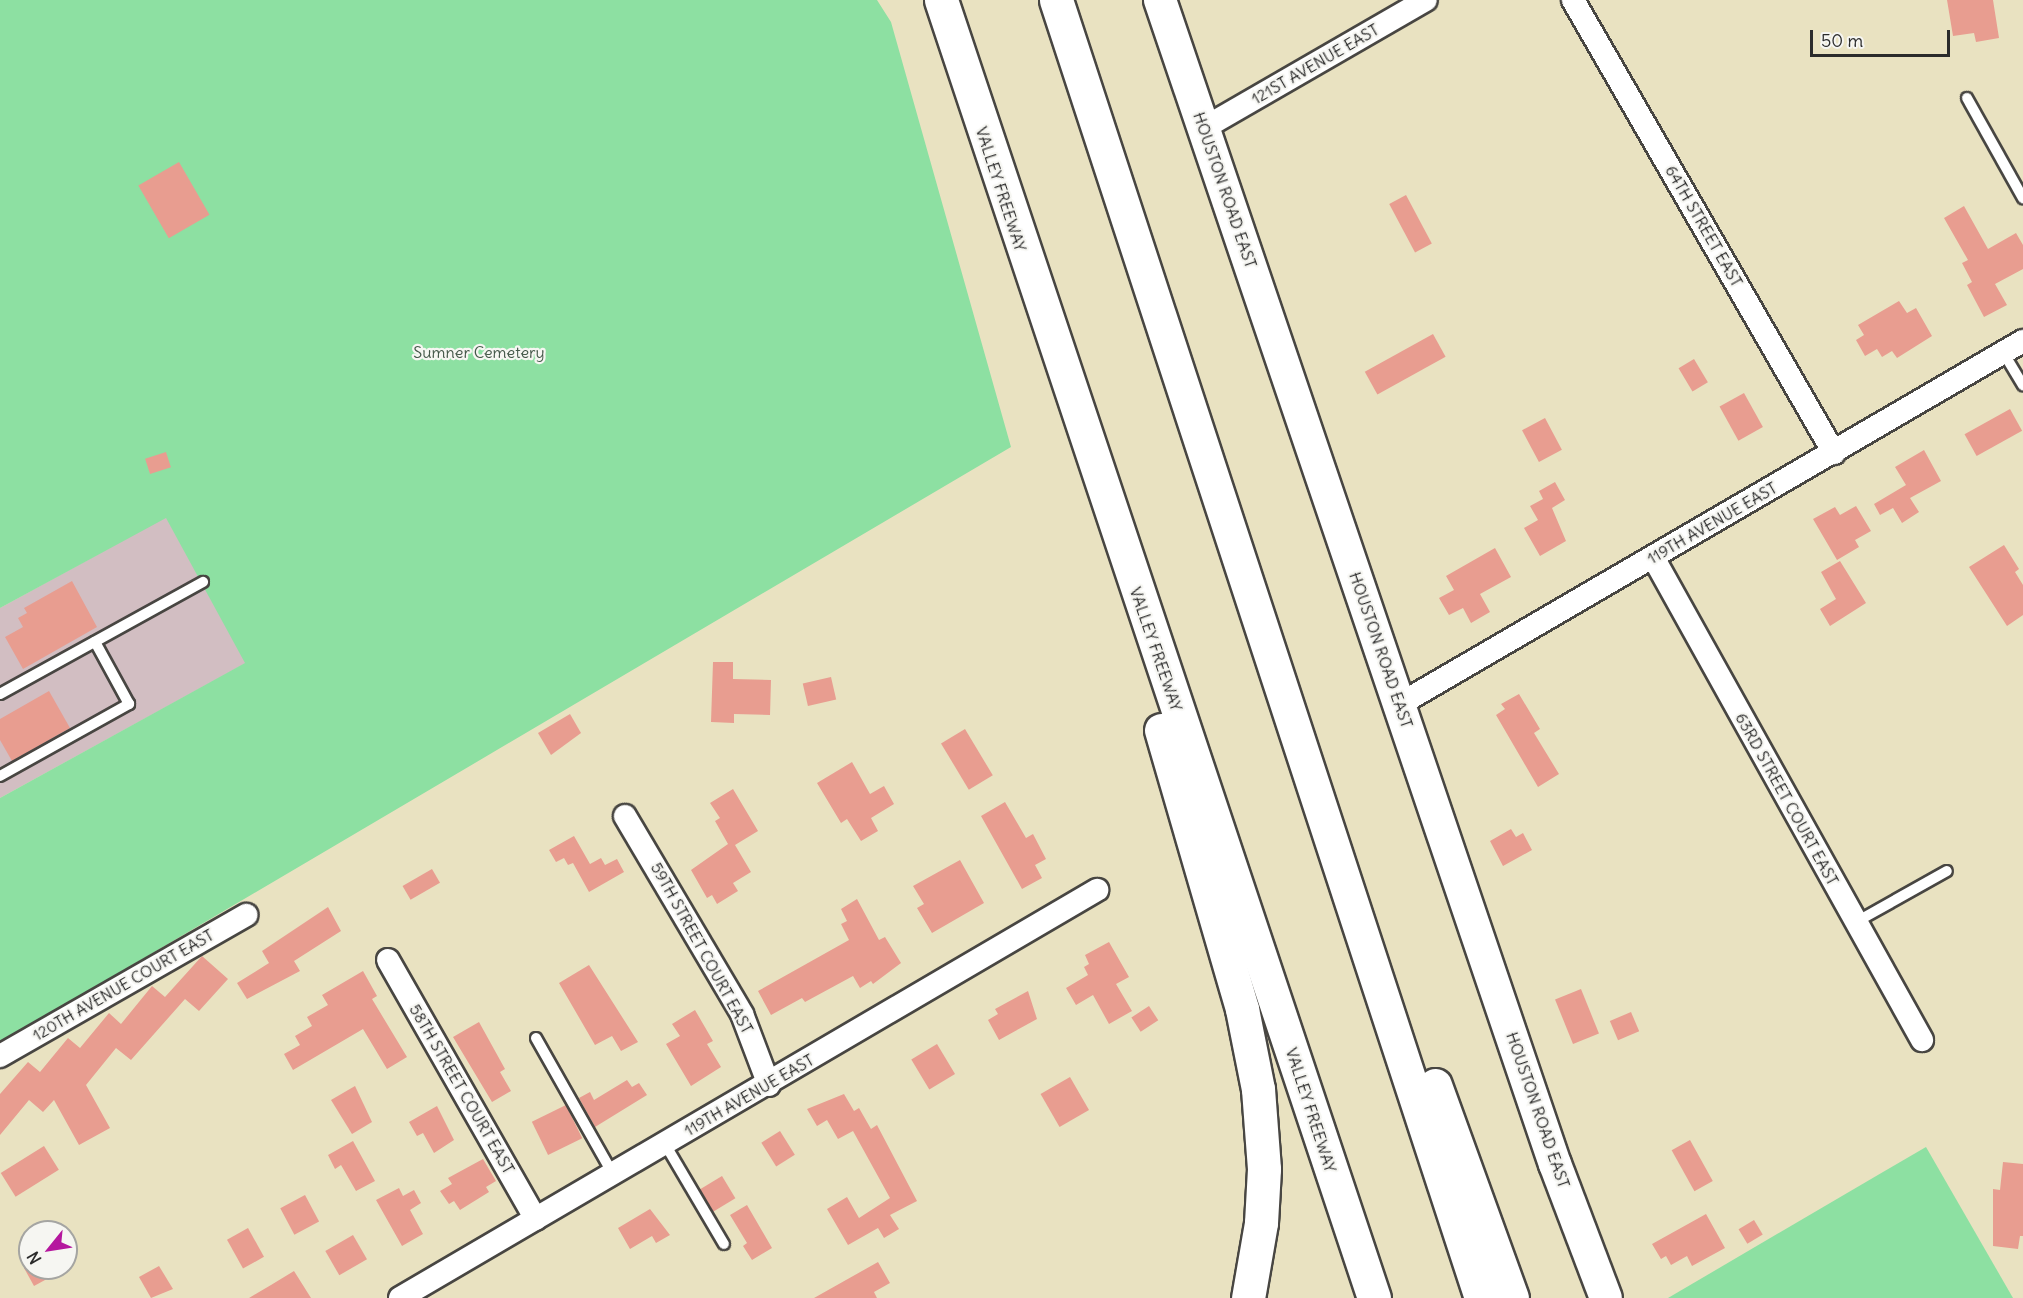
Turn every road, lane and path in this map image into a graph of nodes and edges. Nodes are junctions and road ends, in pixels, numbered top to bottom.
1 (941, 0) edge
2 (1056, 0) edge
3 (1160, 0) edge
4 (1426, 0) edge
5 (1573, 0) edge
6 (1967, 98) dead end
7 (1204, 128) junction
8 (2023, 198) edge
9 (2023, 341) edge
10 (2003, 352) junction
11 (2023, 385) edge
12 (1082, 430) junction
13 (1834, 453) junction
14 (1653, 557) junction
15 (203, 582) dead end
16 (1261, 623) junction
17 (95, 642) junction
18 (0, 694) edge
19 (1400, 704) junction
20 (0, 776) edge
21 (625, 816) dead end
22 (1947, 871) dead end
23 (1097, 890) dead end
24 (246, 915) dead end
25 (1856, 922) junction
26 (388, 960) dead end
27 (536, 1038) dead end
28 (1922, 1040) dead end
29 (0, 1056) edge
30 (769, 1085) junction
31 (665, 1144) junction
32 (613, 1174) junction
33 (536, 1218) junction
34 (724, 1244) dead end
35 (400, 1298) edge
36 (1248, 1298) edge
37 (1374, 1298) edge
38 (1481, 1298) edge
39 (1512, 1298) edge
40 (1606, 1298) edge

1 - 12 highway, VALLEY FREEWAY
2 - 16 highway
3 - 7 street, HOUSTON ROAD EAST
4 - 7 street, 121ST AVENUE EAST
5 - 13 street, 64TH STREET EAST
6 - 8 lane
7 - 19 street, HOUSTON ROAD EAST
9 - 10 street, 119TH AVENUE EAST
10 - 11 lane
10 - 13 street, 119TH AVENUE EAST
12 - 36 highway
12 - 37 highway, VALLEY FREEWAY
13 - 14 street, 119TH AVENUE EAST
14 - 19 street, 119TH AVENUE EAST
14 - 25 street, 63RD STREET COURT EAST
15 - 17 lane
16 - 38 highway
16 - 39 highway
17 - 18 lane
17 - 20 lane
19 - 40 street, HOUSTON ROAD EAST
21 - 30 street, 59TH STREET COURT EAST
22 - 25 lane
23 - 30 street, 119TH AVENUE EAST
24 - 29 street, 120TH AVENUE COURT EAST
25 - 28 street, 63RD STREET COURT EAST
26 - 33 street, 58TH STREET COURT EAST
27 - 32 lane
30 - 31 street, 119TH AVENUE EAST
31 - 32 street, 119TH AVENUE EAST
31 - 34 lane
32 - 33 street, 119TH AVENUE EAST
33 - 35 street, 119TH AVENUE EAST

